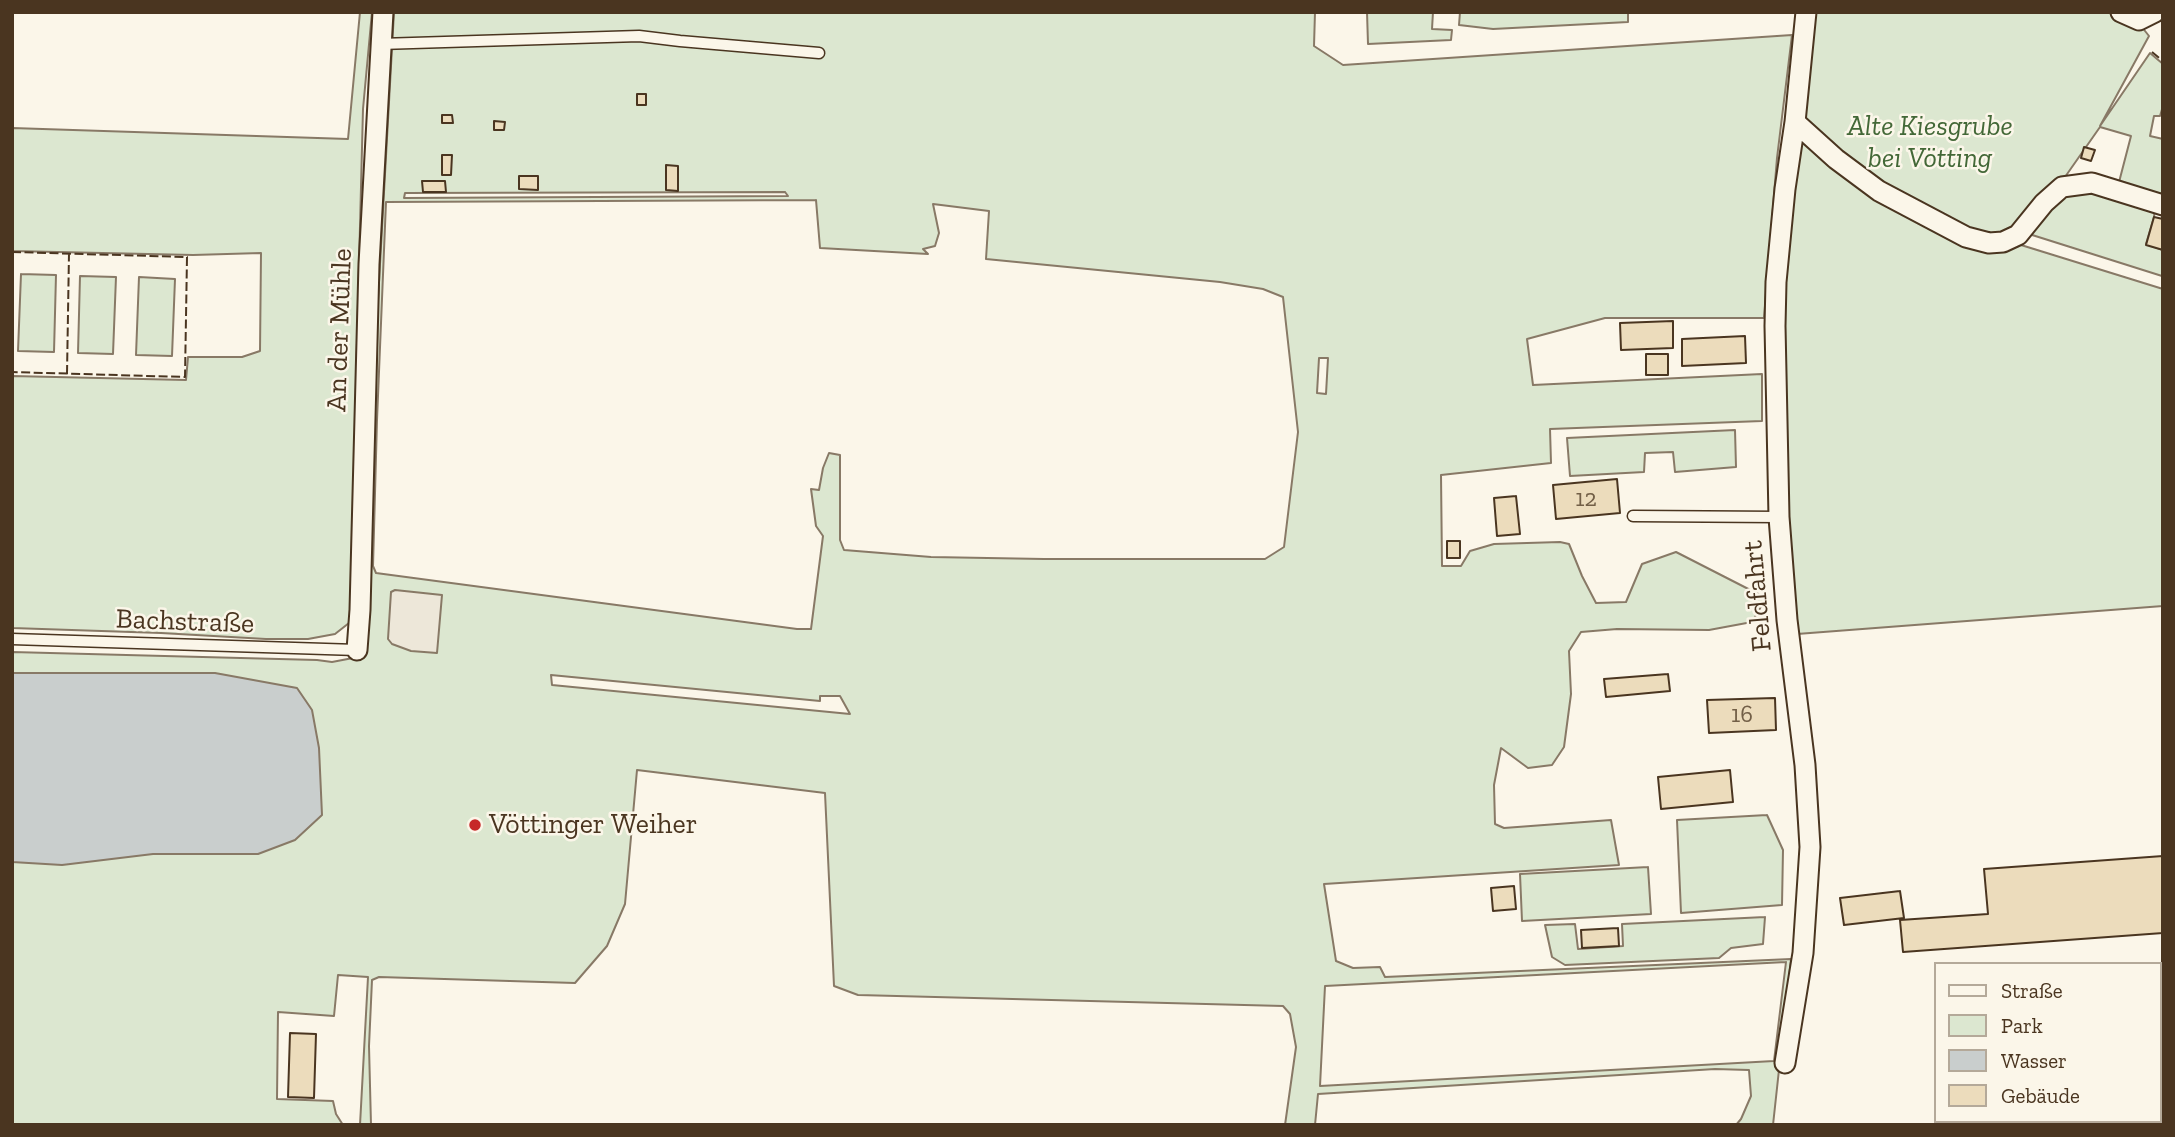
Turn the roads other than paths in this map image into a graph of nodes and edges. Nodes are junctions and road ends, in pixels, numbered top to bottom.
1 (383, 12) edge
2 (1806, 12) edge
3 (2121, 12) edge
4 (2155, 12) edge
5 (380, 44) junction
6 (818, 53) dead end
7 (1795, 122) junction
8 (2163, 205) edge
9 (1633, 516) dead end
10 (1779, 517) junction
11 (12, 639) edge
12 (357, 650) joint
13 (1785, 1063) dead end

1 - 5 street, An der Mühle
2 - 7 street, Feldfahrt
3 - 4 street
5 - 6 lane
5 - 12 street, An der Mühle
7 - 8 street
7 - 10 street, Feldfahrt
9 - 10 lane
10 - 13 street, Feldfahrt
11 - 12 lane, Bachstraße

